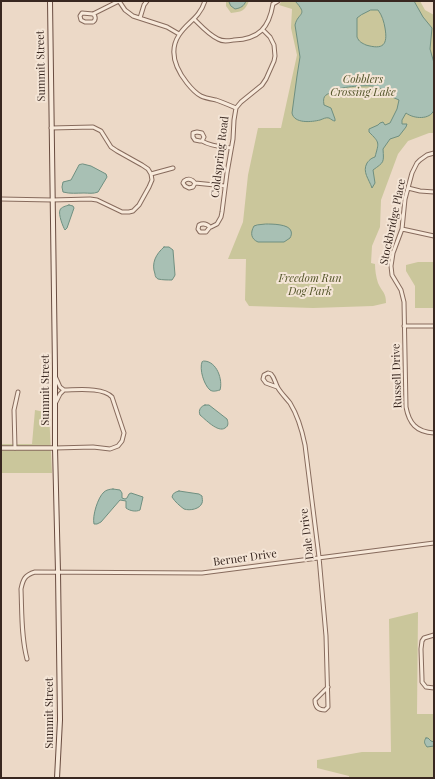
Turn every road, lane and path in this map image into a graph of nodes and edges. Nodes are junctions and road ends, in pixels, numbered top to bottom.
1 (50, 1) edge
2 (119, 1) edge
3 (148, 1) edge
4 (205, 1) edge
5 (278, 1) edge
6 (93, 14) junction
7 (140, 18) junction
8 (194, 19) junction
9 (263, 30) junction
10 (179, 34) junction
11 (236, 108) junction
12 (51, 128) junction
13 (202, 140) dead end
14 (231, 148) junction
15 (434, 153) edge
16 (173, 168) dead end
17 (151, 174) junction
18 (195, 183) dead end
19 (225, 186) junction
20 (408, 188) junction
21 (434, 192) edge
22 (1, 199) edge
23 (52, 200) junction
24 (210, 227) dead end
25 (402, 229) junction
26 (434, 236) edge
27 (404, 326) junction
28 (434, 326) edge
29 (55, 368) junction
30 (277, 387) junction
31 (64, 390) junction
32 (18, 392) dead end
33 (55, 408) junction
34 (434, 433) edge
35 (1, 448) edge
36 (15, 448) junction
37 (55, 448) junction
38 (434, 543) edge
39 (319, 557) junction
40 (58, 572) junction
41 (434, 636) edge
42 (27, 659) dead end
43 (328, 687) junction
44 (434, 688) edge
45 (57, 778) edge

1 - 12 main road, Summit Street
2 - 6 street
2 - 7 street
3 - 7 street
4 - 8 street
5 - 9 street
6 - 6 street
7 - 10 street
8 - 9 street
8 - 10 street
9 - 11 street, Coldspring Road
10 - 11 street
11 - 14 street, Coldspring Road
12 - 17 street
12 - 23 main road, Summit Street
13 - 14 street
14 - 19 street, Coldspring Road
15 - 20 street, Stockbridge Place
16 - 17 street
17 - 23 street
18 - 19 street
19 - 24 street, Coldspring Road
20 - 21 street
20 - 25 street, Stockbridge Place
22 - 23 street
23 - 29 main road, Summit Street
25 - 26 street
25 - 27 street, Stockbridge Place
27 - 28 street
27 - 34 street, Russell Drive
29 - 31 street
29 - 33 main road, Summit Street
30 - 30 street, Dale Drive
30 - 39 street, Dale Drive
31 - 33 street
31 - 37 street
32 - 36 street
33 - 37 main road, Summit Street
35 - 36 street
36 - 37 street
37 - 40 main road, Summit Street
38 - 39 street, Berner Drive
39 - 40 street, Berner Drive
39 - 43 street, Dale Drive
40 - 42 street, Berner Drive
40 - 45 main road, Summit Street
41 - 44 street
43 - 43 street, Dale Drive

